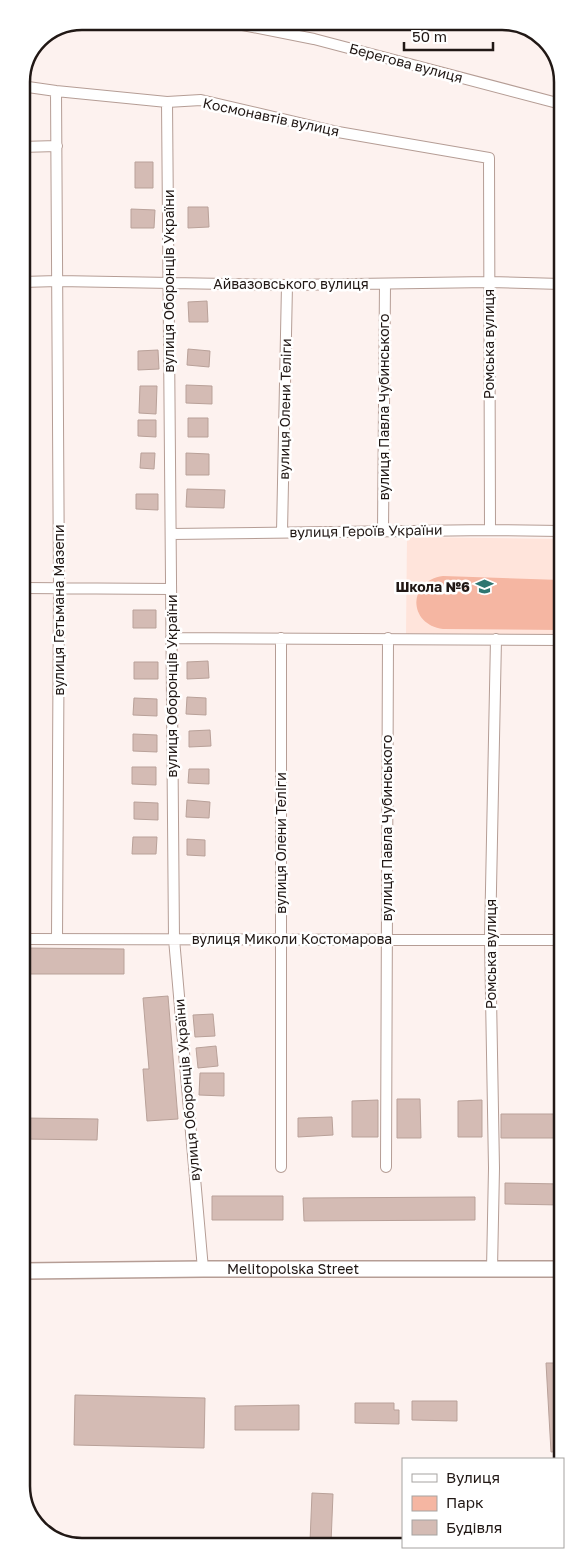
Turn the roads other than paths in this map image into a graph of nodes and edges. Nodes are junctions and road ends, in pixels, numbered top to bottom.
1 (268, 30) edge
2 (30, 87) edge
3 (56, 91) junction
4 (167, 102) junction
5 (554, 102) edge
6 (57, 146) junction
7 (30, 147) edge
8 (490, 158) joint
9 (58, 281) junction
10 (30, 282) edge
11 (489, 282) junction
12 (169, 284) junction
13 (385, 284) junction
14 (554, 284) edge
15 (287, 285) junction
16 (490, 530) junction
17 (383, 531) junction
18 (554, 531) edge
19 (282, 532) junction
20 (171, 534) junction
21 (30, 588) edge
22 (59, 588) junction
23 (171, 589) junction
24 (171, 638) junction
25 (281, 638) junction
26 (388, 638) junction
27 (496, 639) junction
28 (554, 640) edge
29 (30, 939) edge
30 (57, 939) junction
31 (174, 939) junction
32 (281, 939) junction
33 (387, 939) junction
34 (490, 939) junction
35 (554, 940) edge
36 (281, 1167) dead end
37 (386, 1167) dead end
38 (203, 1269) junction
39 (492, 1269) junction
40 (554, 1269) edge
41 (30, 1271) edge

1 - 5 street, Берегова вулиця
2 - 3 street, Космонавтів вулиця
3 - 4 street, Космонавтів вулиця
3 - 6 street, вулиця Гетьмана Мазепи
4 - 8 street, Космонавтів вулиця
4 - 12 street, вулиця Оборонців України
6 - 7 street
6 - 9 street, вулиця Гетьмана Мазепи
8 - 11 street, Ромська вулиця
9 - 10 street, Айвазовського вулиця
9 - 12 street, Айвазовського вулиця
9 - 22 street, вулиця Гетьмана Мазепи
11 - 13 street, Айвазовського вулиця
11 - 14 street, Айвазовського вулиця
11 - 16 street, Ромська вулиця
12 - 15 street, Айвазовського вулиця
12 - 20 street, вулиця Оборонців України
13 - 15 street, Айвазовського вулиця
13 - 17 street, вулиця Павла Чубинського
15 - 19 street, вулиця Олени Теліги
16 - 17 street, вулиця Героїв України
16 - 18 street, вулиця Героїв України
17 - 19 street, вулиця Героїв України
19 - 20 street, вулиця Героїв України
20 - 23 street, вулиця Оборонців України
21 - 22 street
22 - 23 street
22 - 30 street, вулиця Гетьмана Мазепи
23 - 24 street, вулиця Оборонців України
24 - 25 street
24 - 31 street, вулиця Оборонців України
25 - 26 street
25 - 32 street, вулиця Олени Теліги
26 - 27 street
26 - 33 street, вулиця Павла Чубинського
27 - 28 street
27 - 34 street, Ромська вулиця
29 - 30 street, вулиця Миколи Костомарова
30 - 31 street, вулиця Миколи Костомарова
31 - 32 street, вулиця Миколи Костомарова
31 - 38 street, вулиця Оборонців України
32 - 33 street, вулиця Миколи Костомарова
32 - 36 street, вулиця Олени Теліги
33 - 34 street, вулиця Миколи Костомарова
33 - 37 street, вулиця Павла Чубинського
34 - 35 street, вулиця Миколи Костомарова
34 - 39 street, Ромська вулиця
38 - 39 main road, Melitopolska Street
38 - 41 main road, Melitopolska Street
39 - 40 main road, Melitopolska Street

